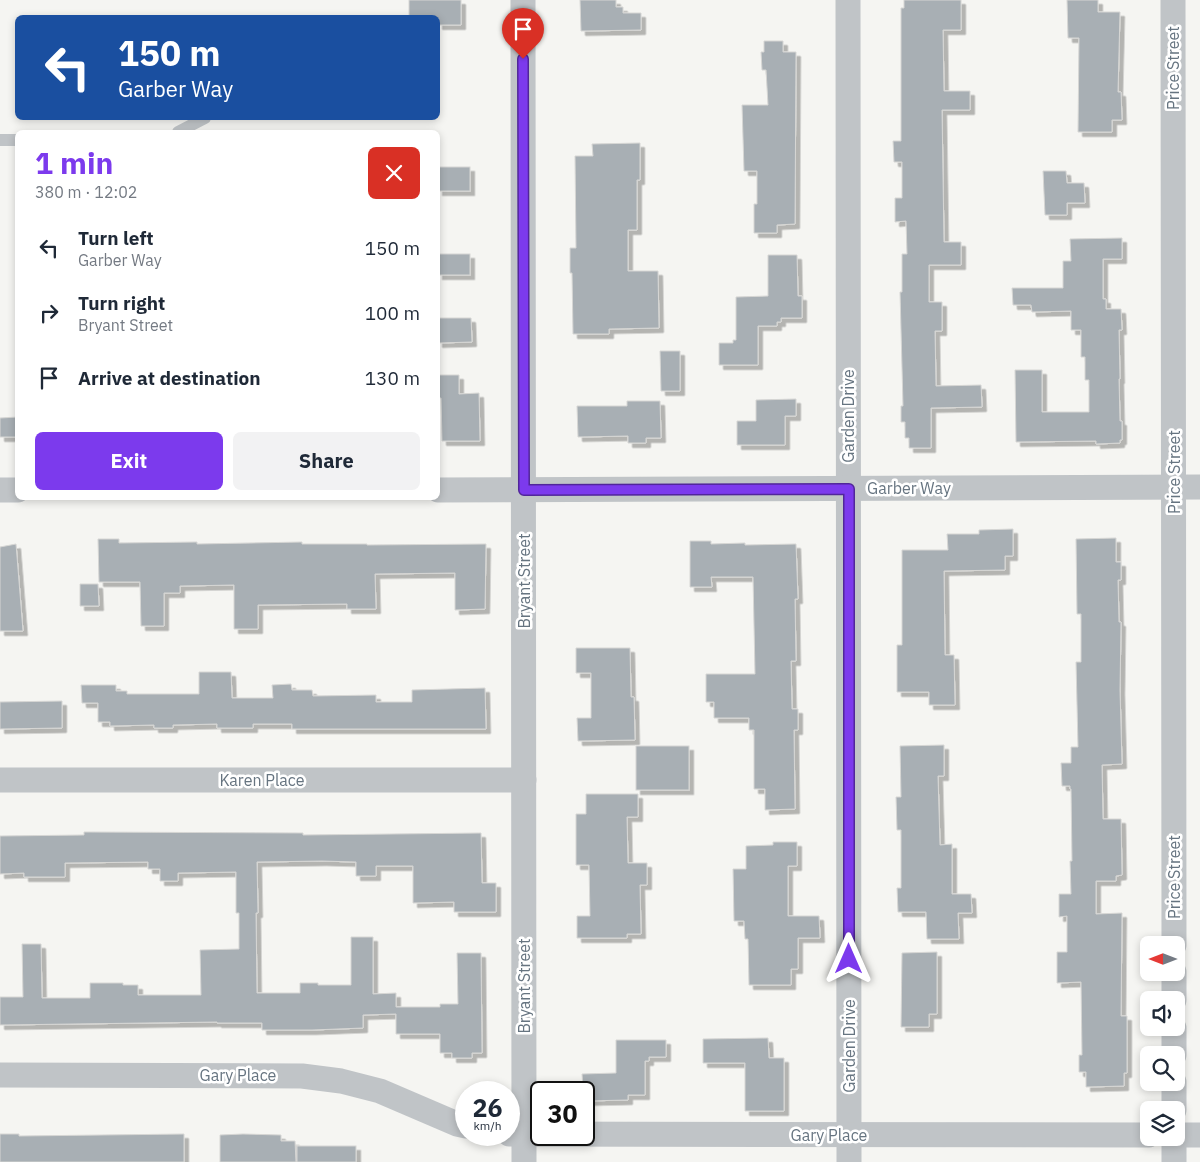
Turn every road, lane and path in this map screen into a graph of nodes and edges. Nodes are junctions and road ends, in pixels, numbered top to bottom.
1 (523, 0) edge
2 (848, 0) edge
3 (1173, 0) edge
4 (201, 120) edge
5 (182, 130) edge
6 (0, 140) edge
7 (15, 140) edge
8 (1174, 487) junction
9 (1200, 487) edge
10 (849, 489) junction
11 (0, 490) edge
12 (15, 490) edge
13 (440, 490) edge
14 (524, 490) junction
15 (0, 780) edge
16 (524, 780) junction
17 (1174, 936) edge
18 (0, 1075) edge
19 (518, 1081) edge
20 (455, 1121) edge
21 (1200, 1134) edge
22 (520, 1135) edge
23 (849, 1135) junction
24 (1140, 1135) edge
25 (1185, 1135) edge
26 (520, 1146) edge
27 (1175, 1146) edge
28 (524, 1162) edge
29 (849, 1162) edge
30 (1174, 1162) edge

1 - 14 street, Bryant Street
2 - 10 street, Garden Drive
3 - 8 street, Price Street
4 - 5 lane
6 - 7 lane
8 - 9 street, Garber Way
8 - 10 street, Garber Way
8 - 17 street, Price Street
10 - 14 street, Garber Way
10 - 23 street, Garden Drive
11 - 12 street
13 - 14 street, Garber Way
14 - 16 street, Bryant Street
15 - 16 street, Karen Place
16 - 19 street, Bryant Street
18 - 20 street, Gary Place
21 - 25 street
22 - 23 street, Gary Place
23 - 24 street, Gary Place
23 - 29 street, Garden Drive
26 - 28 street, Bryant Street
27 - 30 street

